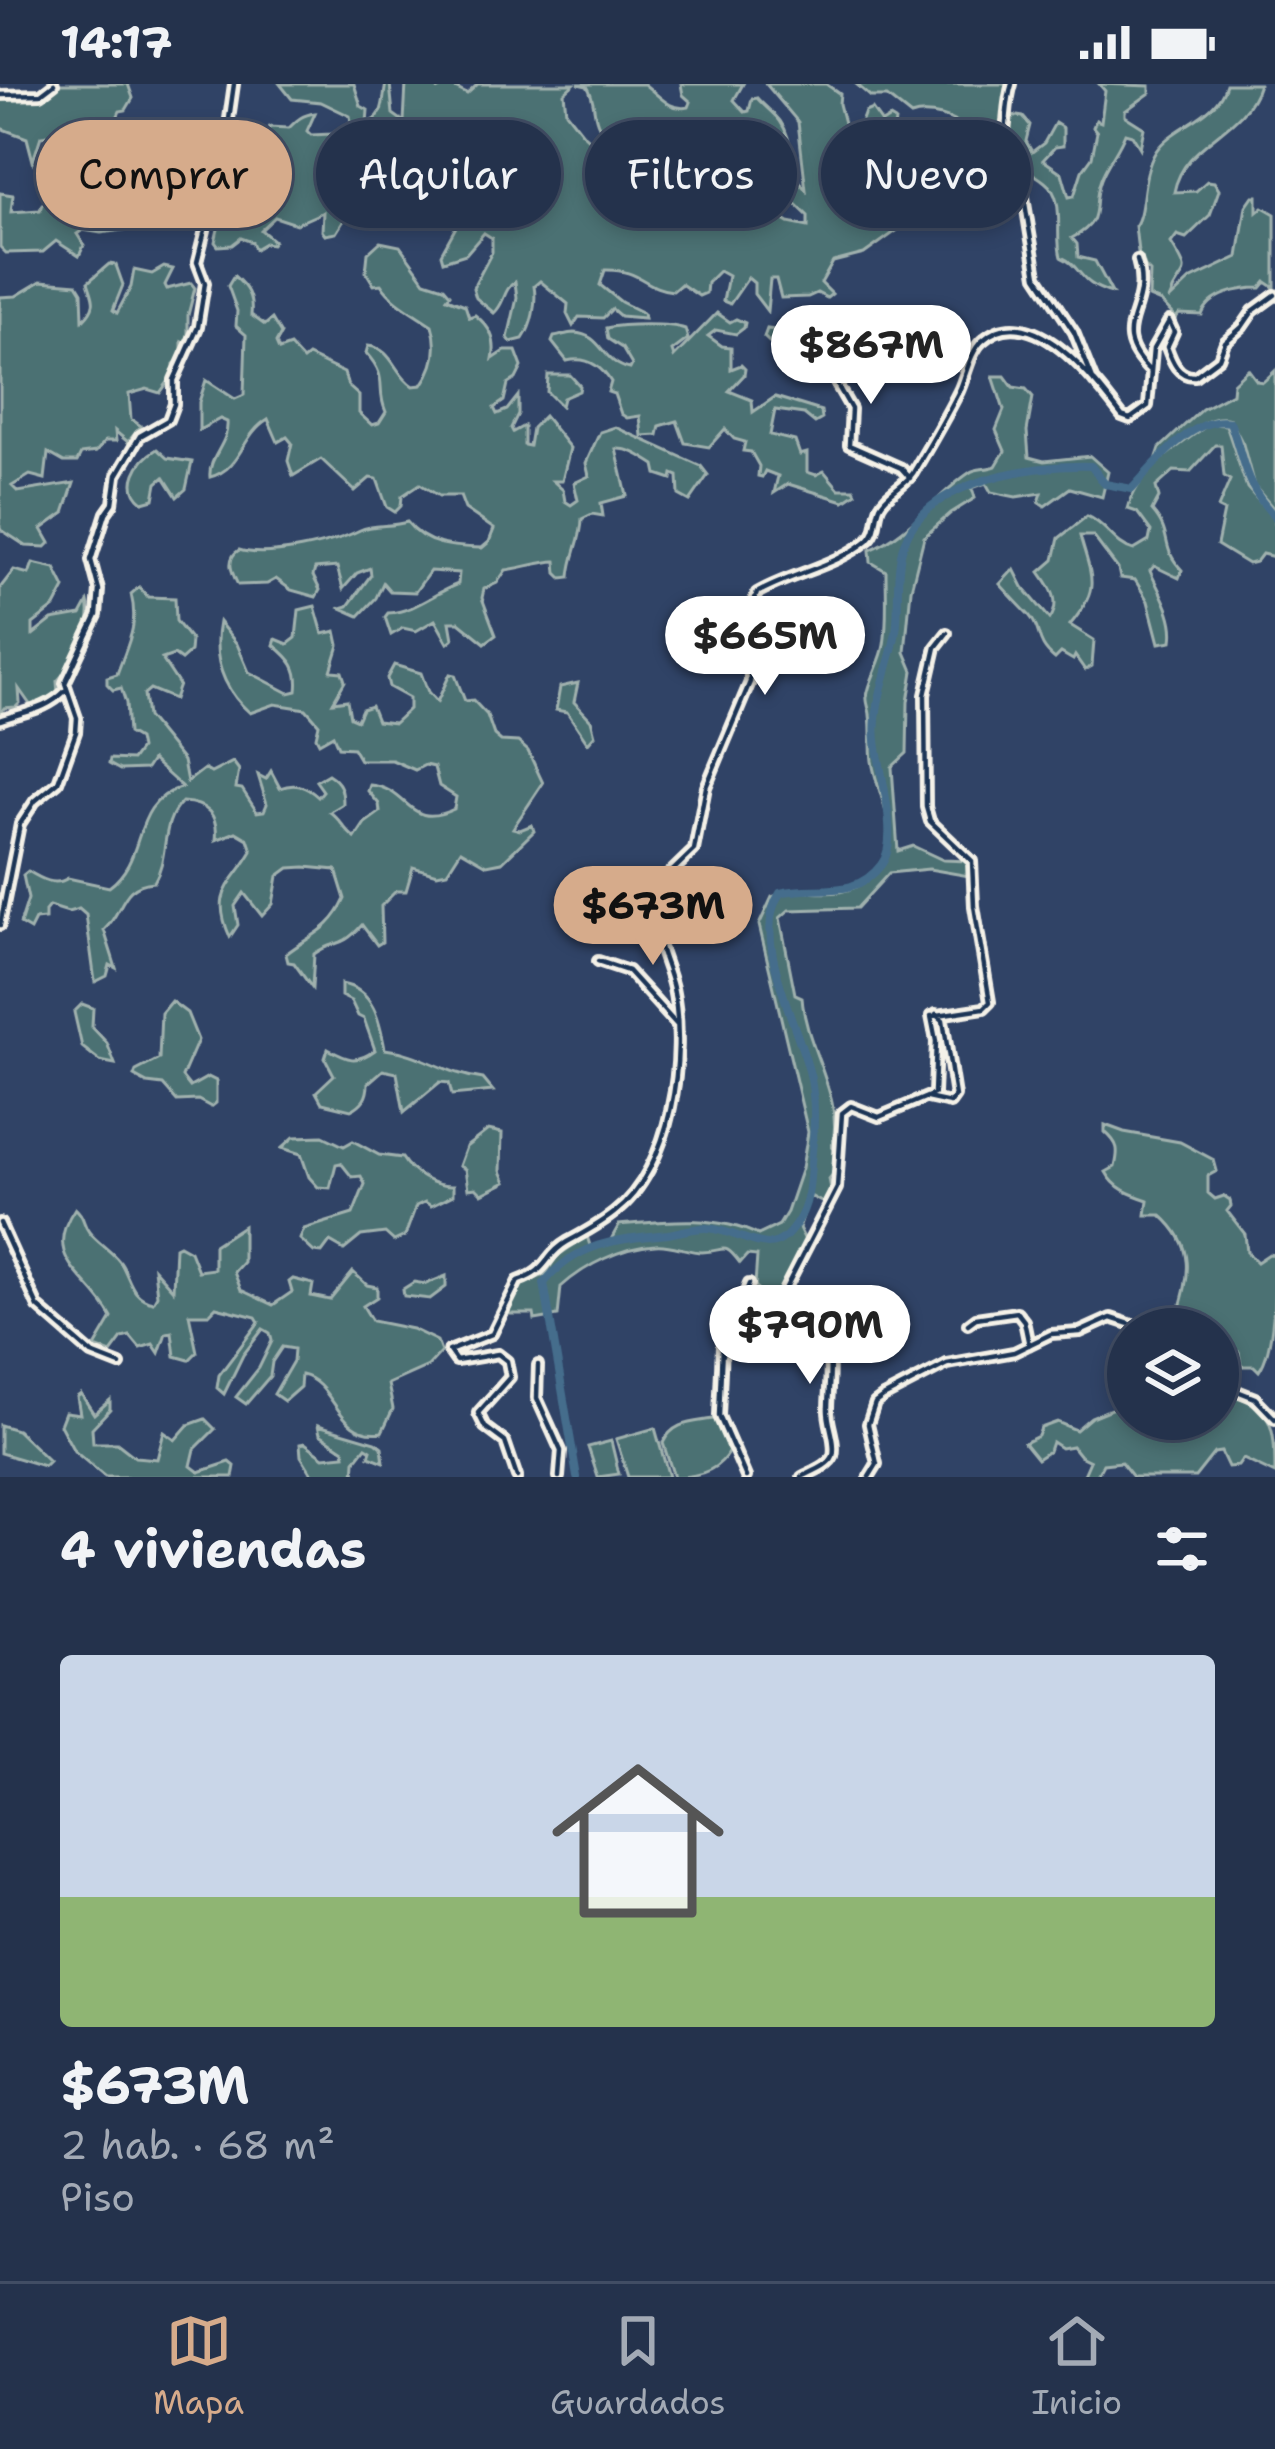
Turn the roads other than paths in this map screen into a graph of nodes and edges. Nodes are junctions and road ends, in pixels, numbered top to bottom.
1 (54, 84) edge
2 (234, 84) edge
3 (1012, 84) edge
4 (0, 95) edge
5 (1137, 260) dead end
6 (1275, 295) edge
7 (836, 335) dead end
8 (1151, 372) junction
9 (1094, 382) junction
10 (910, 478) junction
11 (946, 633) dead end
12 (66, 690) junction
13 (0, 720) edge
14 (0, 925) edge
15 (598, 961) dead end
16 (935, 1014) junction
17 (677, 1024) junction
18 (927, 1098) junction
19 (0, 1223) edge
20 (749, 1284) dead end
21 (779, 1301) junction
22 (794, 1306) junction
23 (738, 1311) junction
24 (1107, 1320) edge
25 (820, 1323) junction
26 (968, 1324) dead end
27 (1029, 1345) junction
28 (120, 1365) dead end
29 (538, 1365) dead end
30 (1239, 1392) edge
31 (1275, 1419) edge
32 (517, 1477) edge
33 (559, 1477) edge
34 (746, 1477) edge
35 (802, 1477) edge
36 (869, 1477) edge

1 - 4 street
2 - 12 street
3 - 9 street
5 - 8 street
6 - 8 street
7 - 10 street
8 - 9 street
9 - 10 street
10 - 17 street
11 - 16 street
12 - 13 street
12 - 14 street
15 - 17 street
16 - 18 street
16 - 18 street
17 - 32 street
18 - 21 street
19 - 28 street
20 - 23 street
21 - 22 street
21 - 23 street
22 - 25 street
22 - 25 street
23 - 34 street
24 - 27 street
25 - 35 street
26 - 27 street
27 - 36 street
29 - 33 street
30 - 31 street

